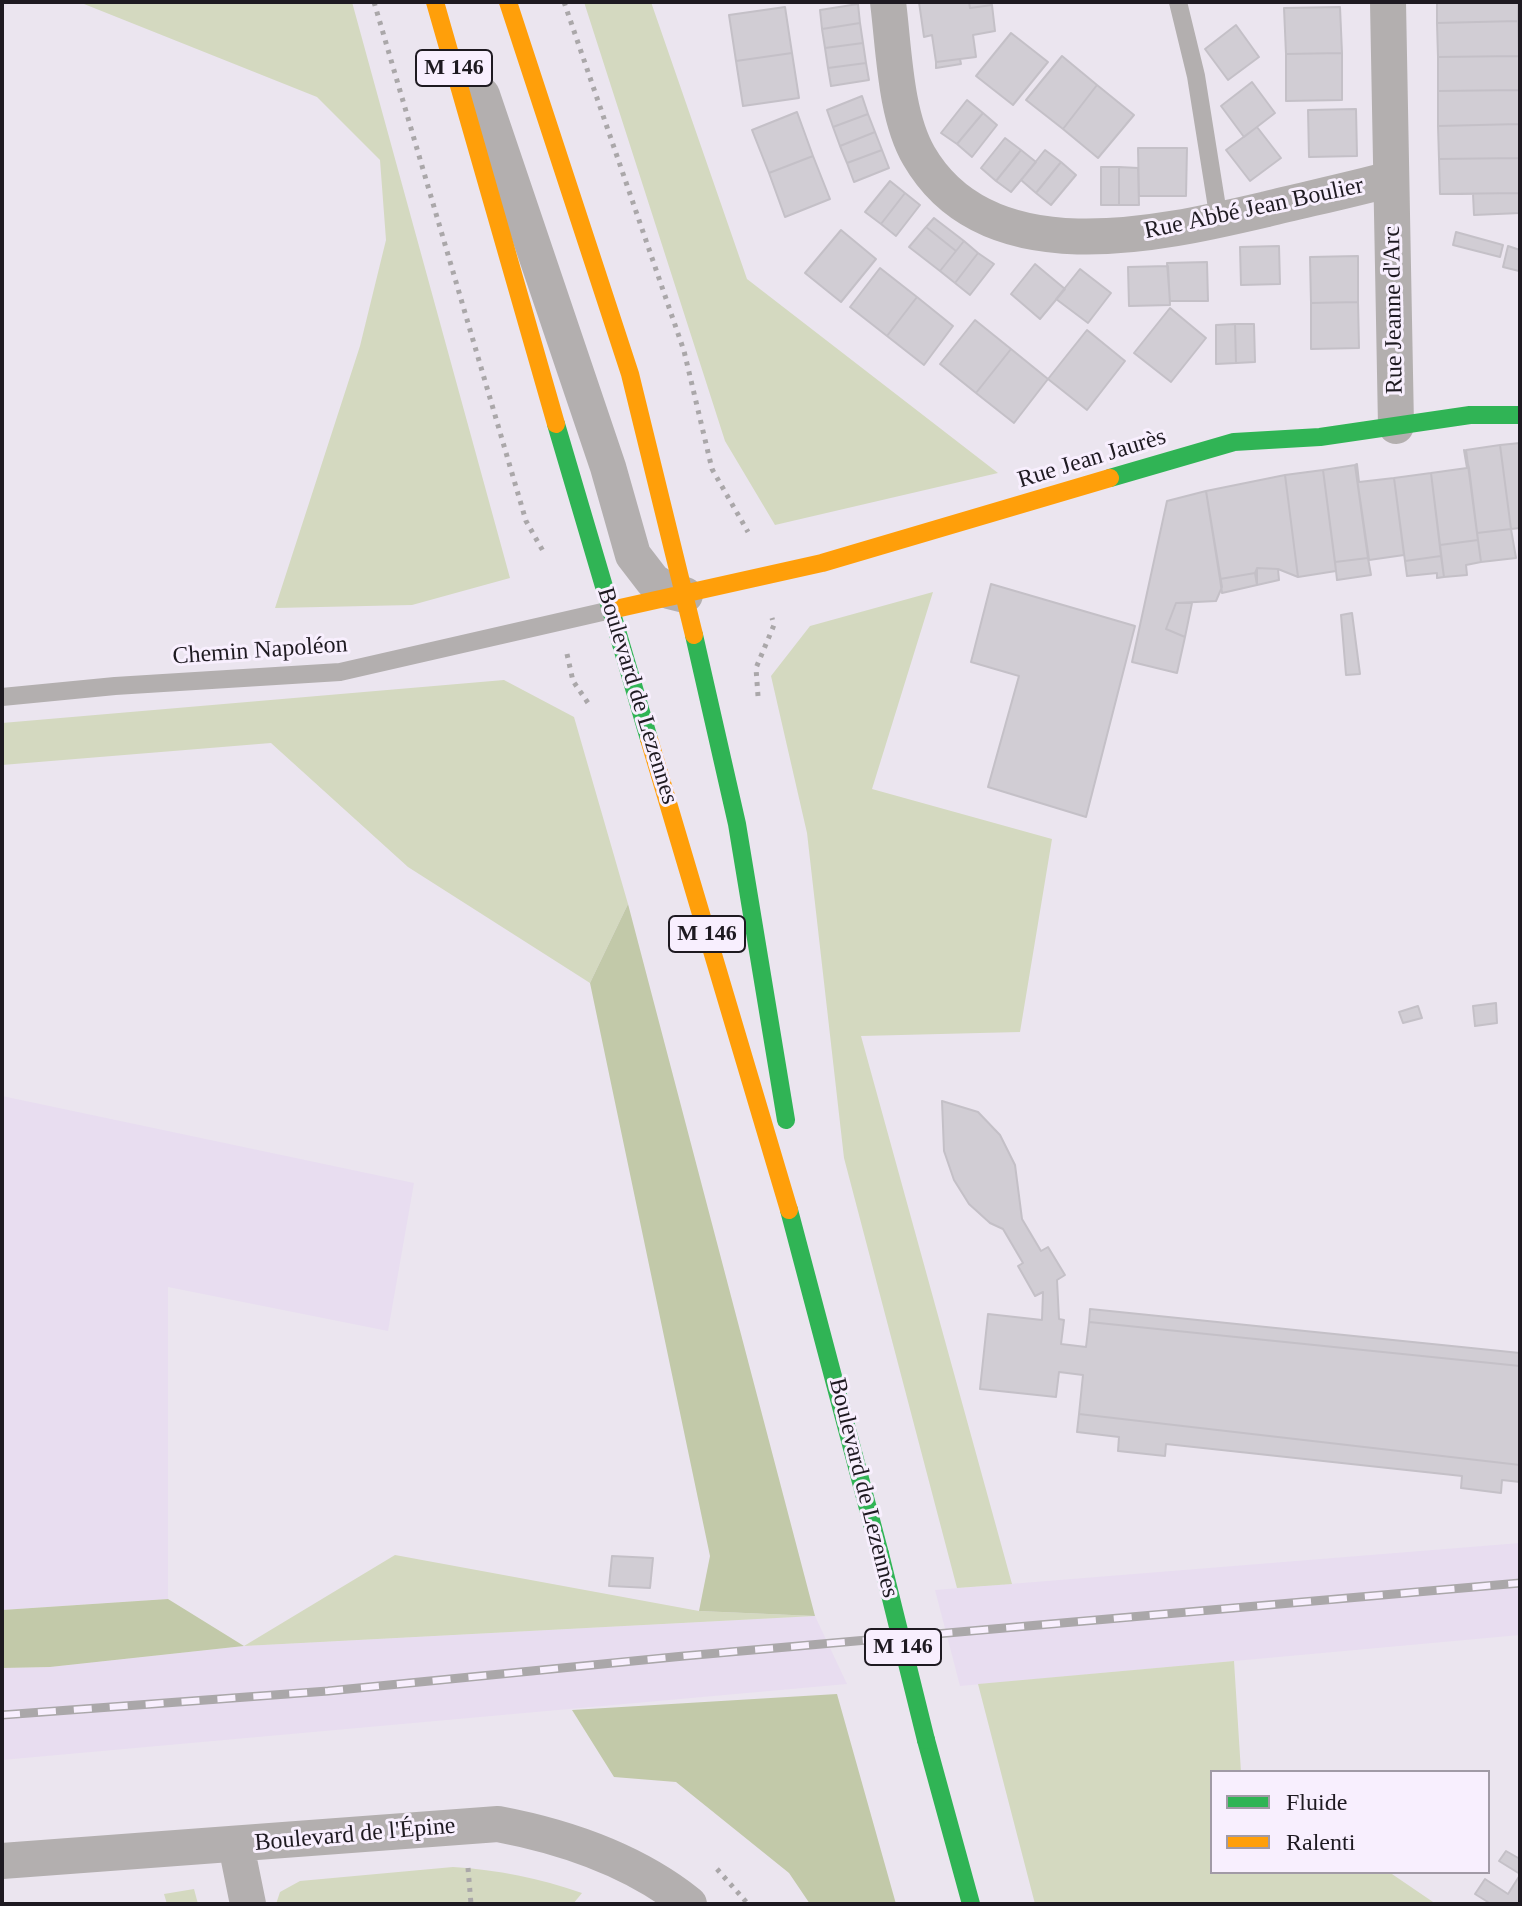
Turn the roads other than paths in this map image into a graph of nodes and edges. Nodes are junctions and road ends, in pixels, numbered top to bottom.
1 (435, 2) edge
2 (452, 2) edge
3 (508, 2) edge
4 (888, 2) edge
5 (1178, 2) edge
6 (1388, 2) edge
7 (1391, 179) junction
8 (1219, 220) junction
9 (1520, 415) edge
10 (1396, 426) junction
11 (685, 595) junction
12 (611, 610) junction
13 (2, 697) edge
14 (803, 1257) junction
15 (236, 1845) junction
16 (2, 1861) edge
17 (248, 1904) edge
18 (689, 1904) edge
19 (971, 1904) edge

1 - 12 main road, Boulevard de Lezennes / M 146
2 - 11 street, Boulevard de Lezennes
3 - 11 main road, Boulevard de Lezennes / M 146
4 - 8 street, Rue Abbé Jean Boulier
5 - 8 lane
6 - 7 street, Rue Jeanne d'Arc
7 - 8 street, Rue Abbé Jean Boulier
7 - 10 street, Rue Jeanne d'Arc
9 - 10 main road, Rue Jean Jaurès
10 - 11 main road, Rue Jean Jaurès
11 - 12 main road, Rue Jean Jaurès
11 - 14 main road, Boulevard de Lezennes / M 146
12 - 13 lane, Chemin Napoléon
12 - 14 main road, Boulevard de Lezennes / M 146
14 - 19 main road, Boulevard de Lezennes / M 146, bridge
15 - 16 street, Boulevard de l'Épine
15 - 17 street
15 - 18 street, Boulevard de l'Épine

